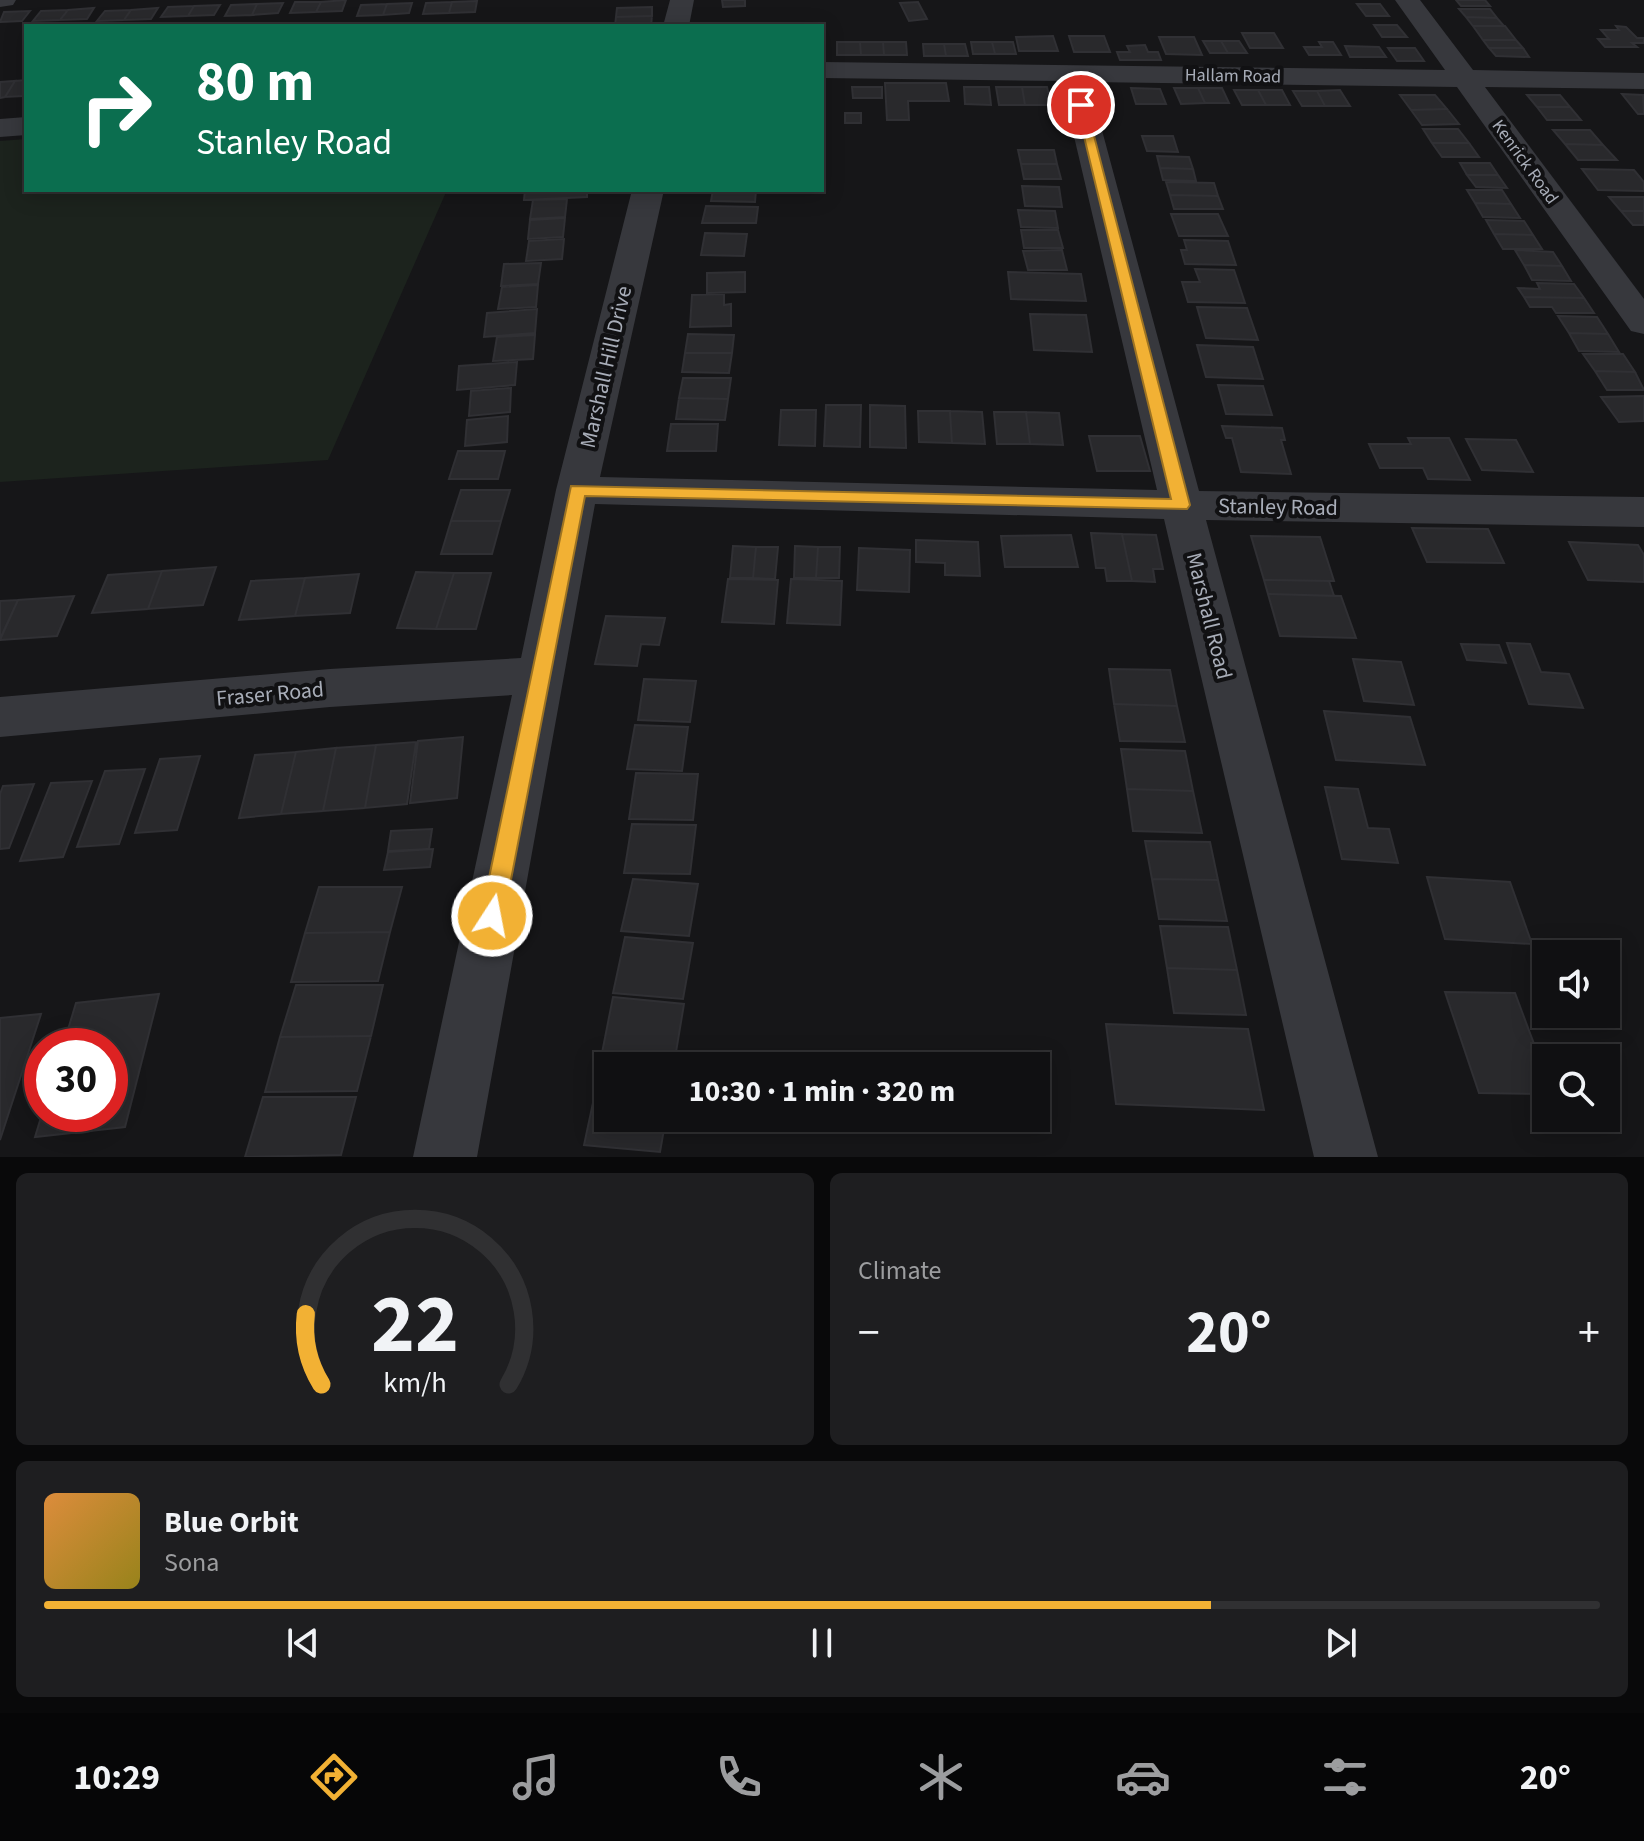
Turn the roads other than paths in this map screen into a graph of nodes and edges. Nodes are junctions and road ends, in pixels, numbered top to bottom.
1 (682, 0) edge
2 (1407, 0) edge
3 (676, 24) edge
4 (824, 70) edge
5 (1073, 74) junction
6 (1464, 78) junction
7 (1644, 81) edge
8 (24, 126) edge
9 (0, 128) edge
10 (648, 192) edge
11 (1644, 323) edge
12 (577, 490) junction
13 (1181, 505) junction
14 (1644, 512) edge
15 (539, 675) junction
16 (0, 717) edge
17 (445, 1157) edge
18 (1346, 1157) edge

1 - 3 street
2 - 6 street, Kenrick Road
4 - 5 street, Hallam Road
5 - 6 street, Hallam Road
5 - 13 street, Marshall Road
6 - 7 street, Hallam Road
6 - 11 street, Kenrick Road
8 - 9 street
10 - 12 street, Marshall Hill Drive
12 - 13 street, Stanley Road
12 - 15 street, Marshall Hill Drive
13 - 14 street, Stanley Road
13 - 18 street, Marshall Road
15 - 16 street, Fraser Road
15 - 17 street, Marshall Hill Drive

